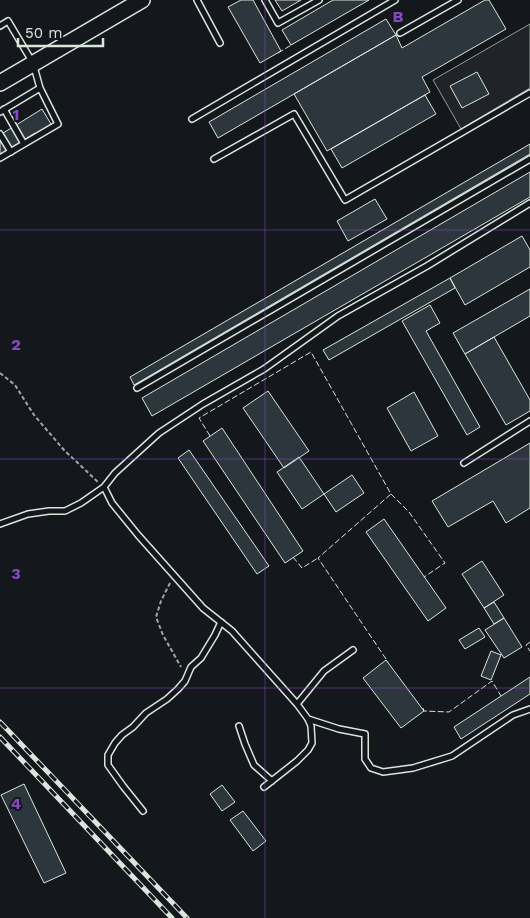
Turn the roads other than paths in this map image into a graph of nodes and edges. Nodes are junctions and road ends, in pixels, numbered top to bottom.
1 (142, 0) edge
2 (197, 0) edge
3 (265, 0) edge
4 (319, 0) edge
5 (395, 0) edge
6 (458, 0) edge
7 (0, 26) edge
8 (400, 33) dead end
9 (220, 43) dead end
10 (33, 63) junction
11 (0, 82) edge
12 (40, 88) junction
13 (530, 93) edge
14 (2, 110) edge
15 (192, 120) dead end
16 (0, 134) edge
17 (24, 144) junction
18 (11, 152) junction
19 (0, 158) edge
20 (214, 159) dead end
21 (530, 159) edge
22 (530, 203) edge
23 (137, 388) dead end
24 (530, 422) edge
25 (464, 463) dead end
26 (104, 487) junction
27 (0, 524) edge
28 (221, 622) junction
29 (353, 650) dead end
30 (297, 704) junction
31 (530, 709) edge
32 (308, 719) junction
33 (239, 726) dead end
34 (272, 781) junction
35 (264, 787) dead end
36 (143, 811) dead end

1 - 10 main road
2 - 9 lane
3 - 4 lane
5 - 15 lane
6 - 8 lane
7 - 10 lane
10 - 11 main road
10 - 12 lane
12 - 14 lane
12 - 17 lane
13 - 20 lane
14 - 17 lane
16 - 18 lane
17 - 18 lane
18 - 19 lane
21 - 23 lane
22 - 26 lane
24 - 25 lane
26 - 27 lane
26 - 28 lane
28 - 30 lane
28 - 36 lane
29 - 30 lane
30 - 32 lane
31 - 32 lane
32 - 34 lane
33 - 34 lane
34 - 35 lane

